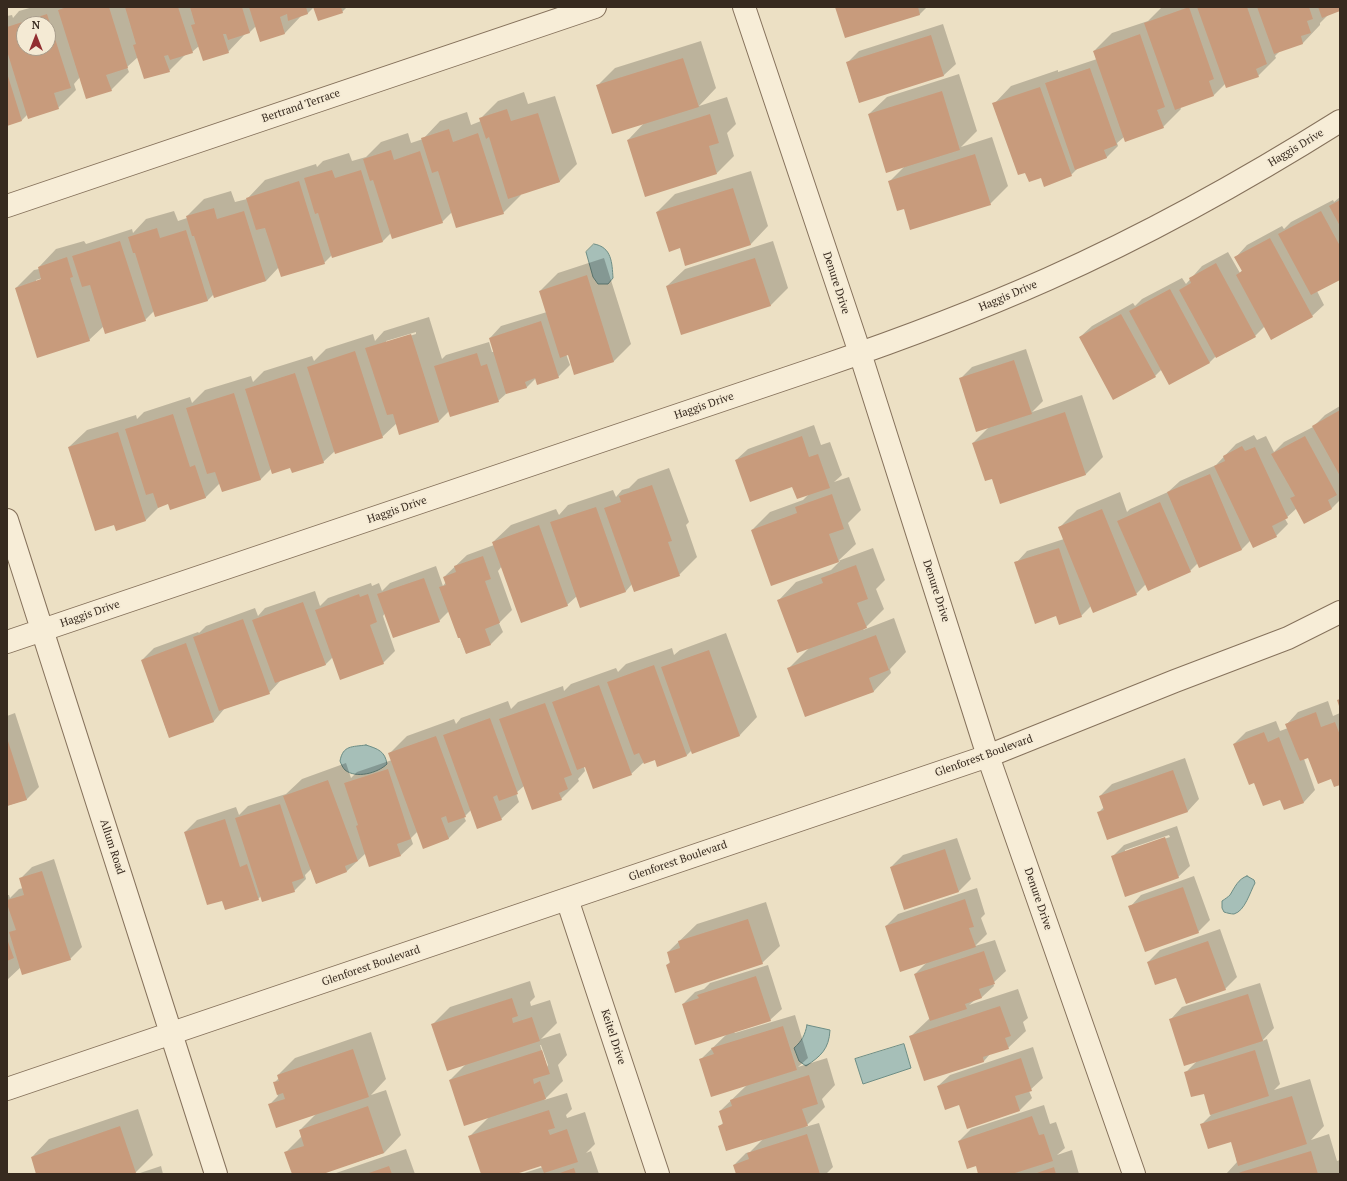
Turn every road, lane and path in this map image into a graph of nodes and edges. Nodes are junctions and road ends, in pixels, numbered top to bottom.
1 (595, 7) edge
2 (744, 7) edge
3 (1340, 121) edge
4 (7, 206) edge
5 (860, 353) junction
6 (7, 520) edge
7 (1340, 612) edge
8 (42, 631) junction
9 (7, 642) edge
10 (988, 756) junction
11 (567, 899) junction
12 (172, 1034) junction
13 (7, 1089) edge
14 (216, 1174) edge
15 (658, 1174) edge
16 (1134, 1174) edge

1 - 4 street, Bertrand Terrace
2 - 5 street, Denure Drive
3 - 5 street, Haggis Drive
5 - 8 street, Haggis Drive
5 - 10 street, Denure Drive
6 - 8 street, Allum Road
7 - 10 street, Glenforest Boulevard
8 - 9 street, Haggis Drive
8 - 12 street, Allum Road
10 - 11 street, Glenforest Boulevard
10 - 16 street, Denure Drive
11 - 12 street, Glenforest Boulevard
11 - 15 street, Keitel Drive
12 - 13 street, Glenforest Boulevard
12 - 14 street, Allum Road

